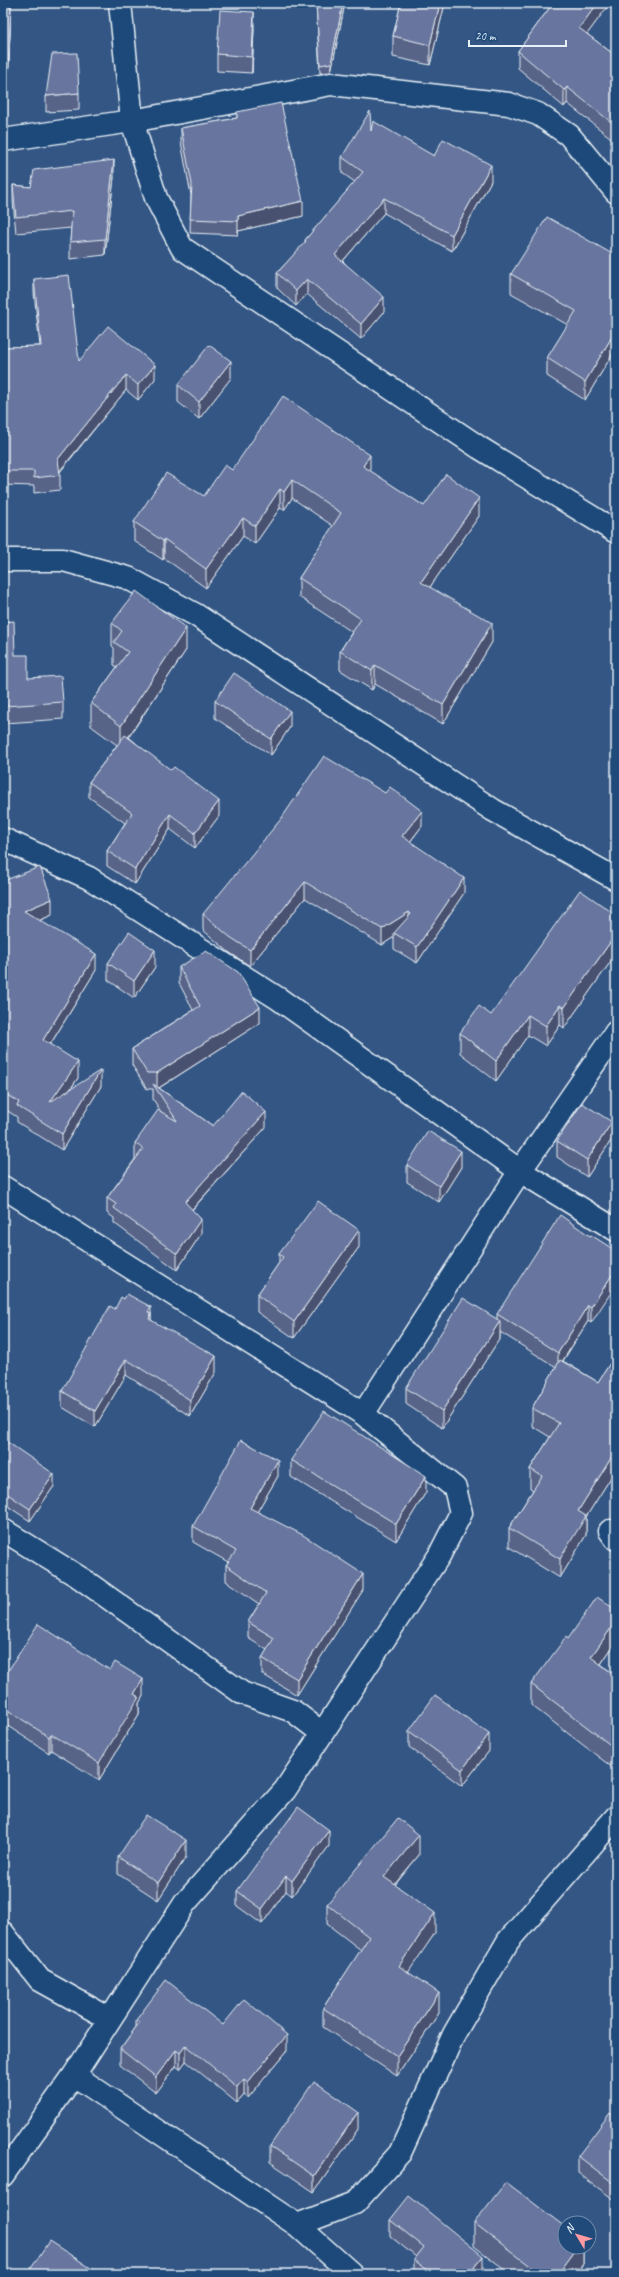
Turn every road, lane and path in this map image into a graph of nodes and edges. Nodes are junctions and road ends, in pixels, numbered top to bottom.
1 (120, 3) edge
2 (132, 121) junction
3 (3, 140) edge
4 (616, 192) edge
5 (616, 532) edge
6 (3, 560) edge
7 (3, 839) edge
8 (616, 879) edge
9 (616, 1032) edge
10 (520, 1171) junction
11 (3, 1187) edge
12 (616, 1230) edge
13 (363, 1414) junction
14 (3, 1530) edge
15 (322, 1733) junction
16 (616, 1817) edge
17 (3, 1933) edge
18 (110, 2019) junction
19 (74, 2075) junction
20 (3, 2175) edge
21 (297, 2225) junction
22 (352, 2274) edge

1 - 2 street
2 - 3 street
2 - 4 street
2 - 5 street
6 - 8 street
7 - 10 street
9 - 10 street
10 - 12 street
10 - 13 street
11 - 13 street
13 - 15 street
14 - 15 street
15 - 18 street
16 - 21 street
17 - 18 street
18 - 19 street
19 - 20 street
19 - 21 street
21 - 22 street

